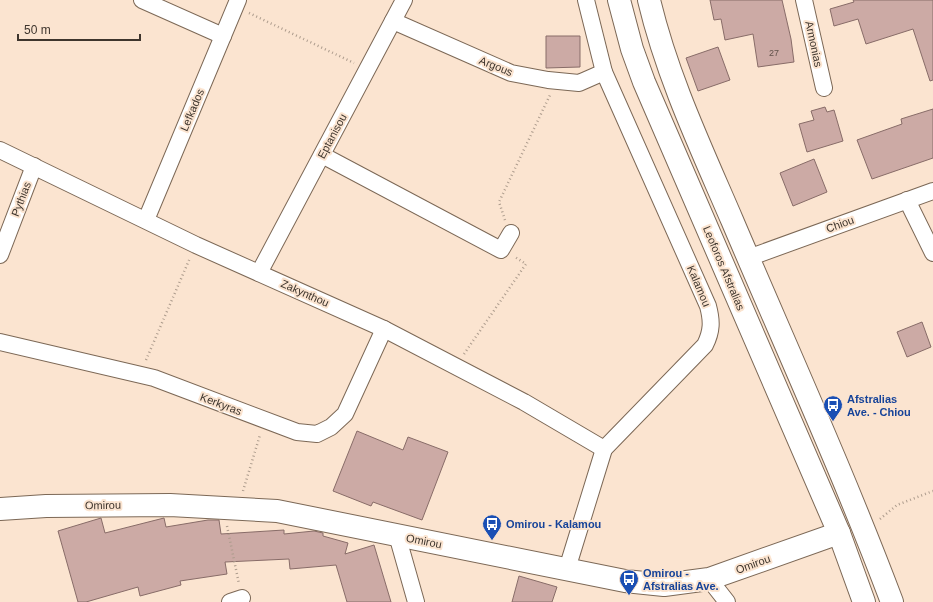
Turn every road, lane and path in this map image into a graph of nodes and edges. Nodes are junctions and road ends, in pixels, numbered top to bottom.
1 (142, 0) edge
2 (404, 0) edge
3 (586, 0) edge
4 (619, 0) edge
5 (649, 0) edge
6 (804, 0) edge
7 (236, 3) edge
8 (393, 21) junction
9 (223, 36) junction
10 (367, 69) junction
11 (604, 72) junction
12 (557, 81) junction
13 (824, 88) dead end
14 (0, 150) edge
15 (322, 155) junction
16 (34, 166) junction
17 (933, 191) edge
18 (907, 200) junction
19 (146, 220) junction
20 (510, 233) joint
21 (196, 245) junction
22 (501, 250) junction
23 (933, 253) edge
24 (0, 255) edge
25 (748, 258) junction
26 (259, 272) junction
27 (384, 329) junction
28 (0, 342) edge
29 (455, 366) junction
30 (140, 375) junction
31 (265, 420) junction
32 (604, 449) junction
33 (933, 491) edge
34 (230, 508) junction
35 (0, 509) edge
36 (878, 520) dead end
37 (839, 533) junction
38 (397, 535) junction
39 (567, 569) junction
40 (709, 579) junction
41 (236, 600) edge
42 (416, 602) edge
43 (727, 602) edge
44 (864, 602) edge
45 (892, 602) edge

1 - 9 street
2 - 8 street, Eptanisou
3 - 11 street, Kalamou
4 - 37 main road, Leoforos Afstralias
5 - 25 main road
6 - 13 street, Armonias
7 - 9 street, Lefkados
7 - 10 path
8 - 10 street, Eptanisou
8 - 12 street, Argous
9 - 19 street, Lefkados
10 - 15 street, Eptanisou
11 - 12 street, Argous
11 - 32 street, Kalamou
12 - 20 path
14 - 16 street, Zakynthou
15 - 22 street
15 - 26 street, Eptanisou
16 - 19 street, Zakynthou
16 - 24 street, Pythias
17 - 18 street, Chiou
18 - 23 street
18 - 25 street, Chiou
19 - 21 street, Zakynthou
20 - 22 street
21 - 26 street, Zakynthou
21 - 30 path
22 - 29 path
25 - 45 main road
26 - 27 street, Zakynthou
27 - 29 street, Zakynthou
27 - 31 street, Kerkyras
28 - 30 street, Kerkyras
29 - 32 street, Zakynthou
30 - 31 street, Kerkyras
31 - 34 path
32 - 39 street, Kalamou
33 - 36 path
34 - 35 main road, Omirou
34 - 38 main road, Omirou
34 - 41 path
37 - 40 main road, Omirou
37 - 44 main road, Leoforos Afstralias
38 - 39 main road, Omirou
38 - 42 street
39 - 40 main road, Omirou
40 - 43 street

